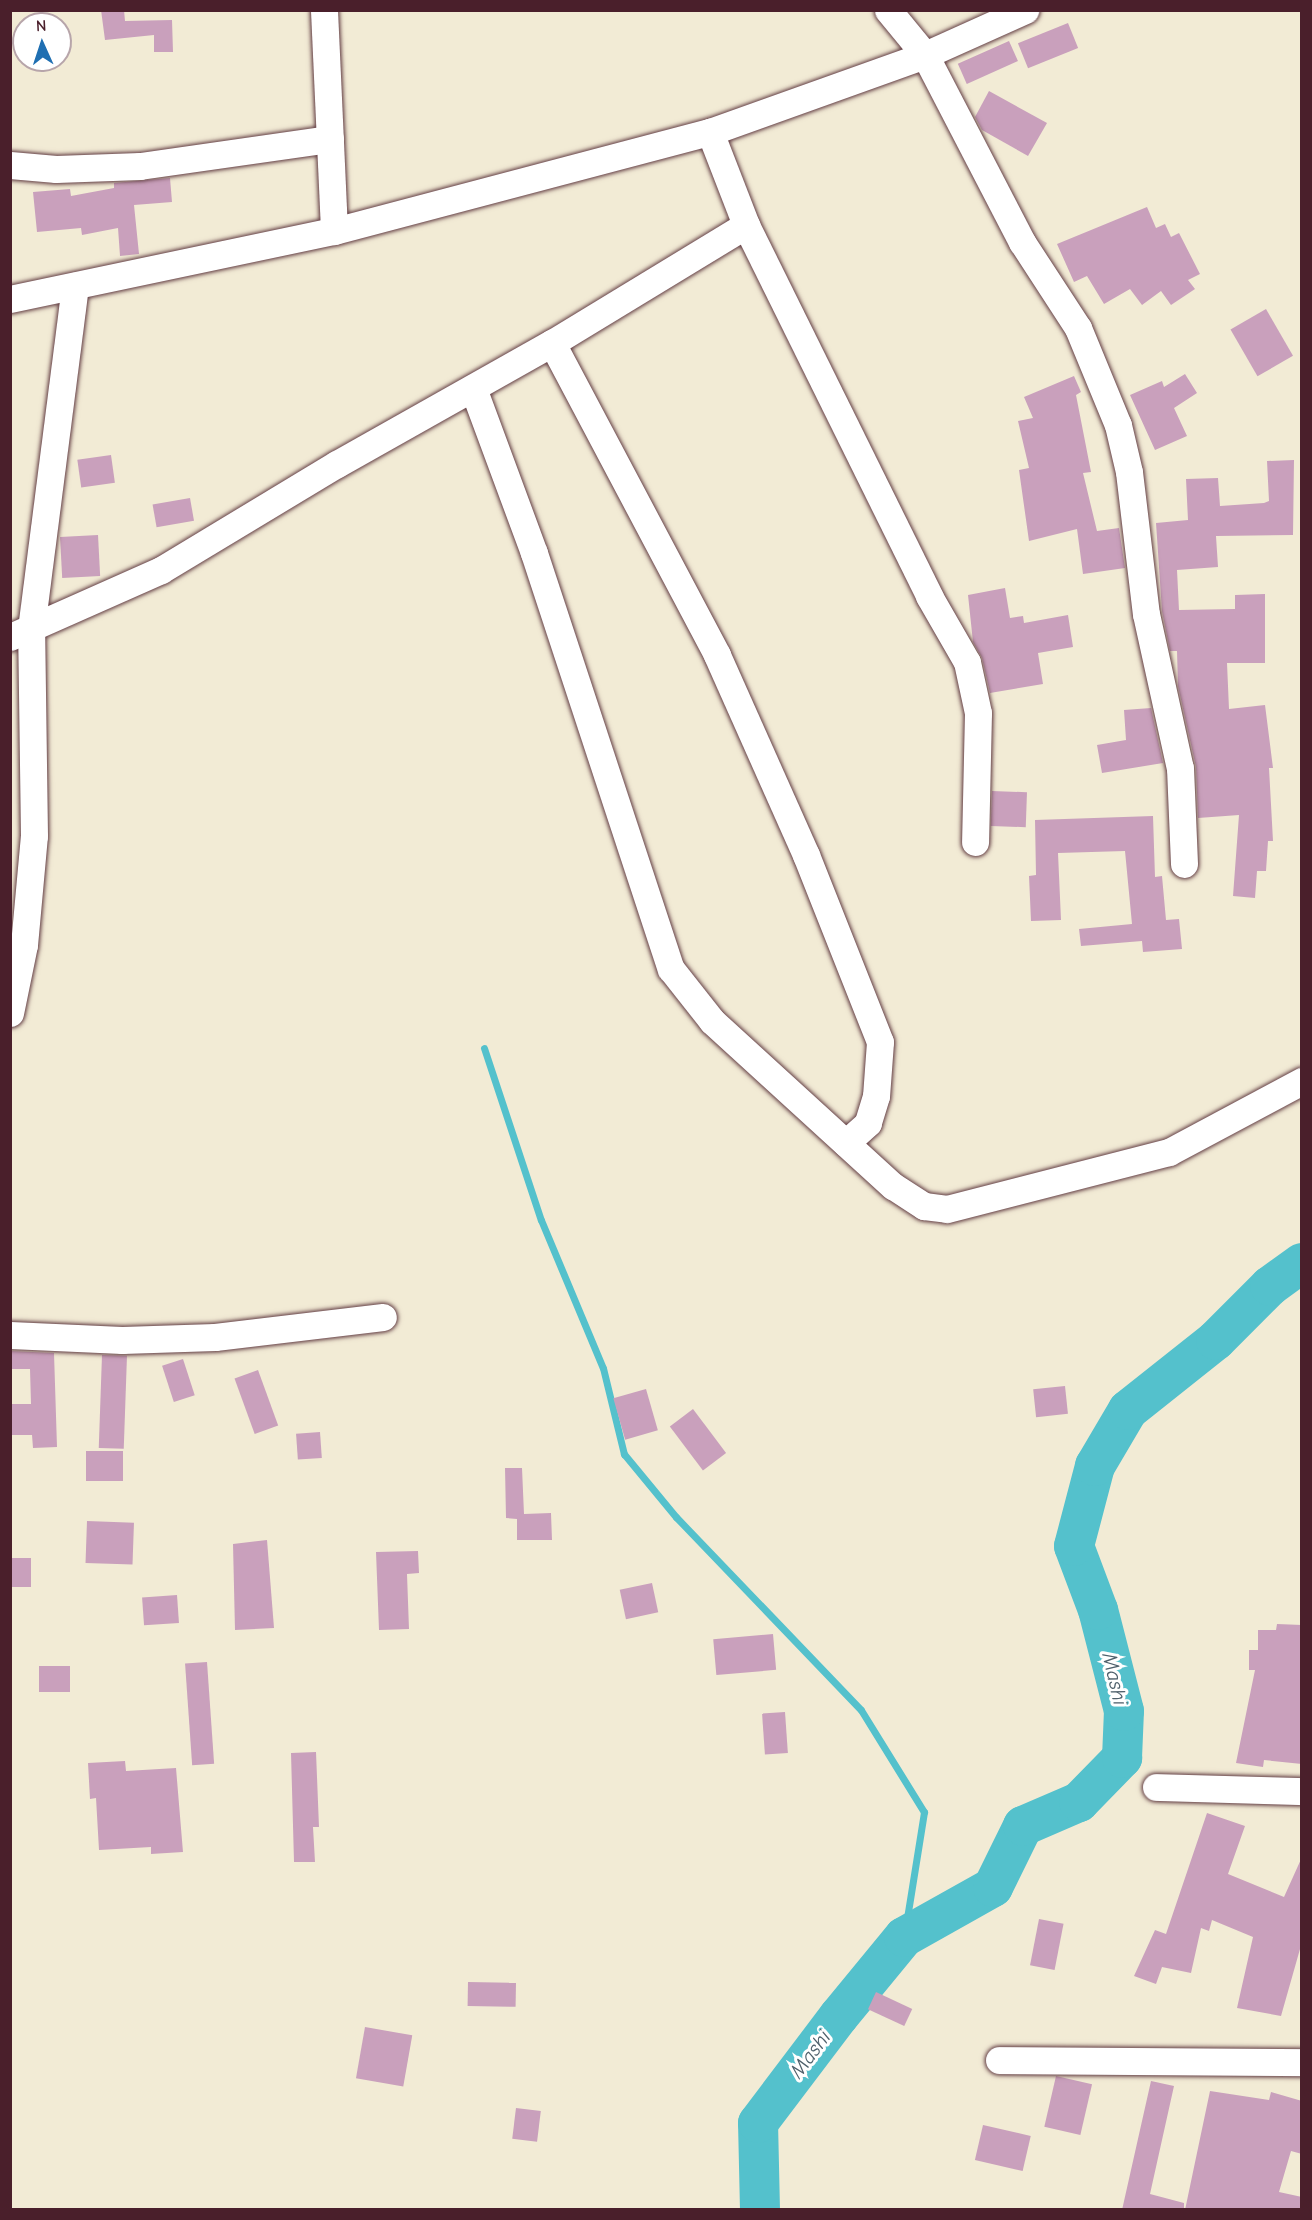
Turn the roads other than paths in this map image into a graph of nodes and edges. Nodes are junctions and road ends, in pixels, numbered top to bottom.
1 (324, 10) edge
2 (888, 10) edge
3 (1025, 10) edge
4 (925, 55) junction
5 (710, 132) junction
6 (330, 139) junction
7 (10, 165) edge
8 (746, 225) junction
9 (334, 231) junction
10 (75, 286) junction
11 (10, 300) edge
12 (552, 343) junction
13 (473, 388) junction
14 (21, 633) edge
15 (975, 842) dead end
16 (1184, 864) dead end
17 (10, 1013) edge
18 (1302, 1081) edge
19 (846, 1143) junction
20 (383, 1317) dead end
21 (10, 1335) edge
22 (1156, 1787) dead end
23 (1302, 1791) edge
24 (999, 2060) dead end
25 (1302, 2062) edge

1 - 6 street
2 - 4 street
3 - 4 street
4 - 5 street
4 - 16 street
5 - 8 street
5 - 9 street
6 - 7 street
6 - 9 street
8 - 12 street
8 - 15 street
9 - 10 street
10 - 11 street
10 - 14 street
12 - 13 street
12 - 19 street
13 - 14 street
13 - 19 street
14 - 17 street
18 - 19 street
20 - 21 street
22 - 23 street
24 - 25 street

